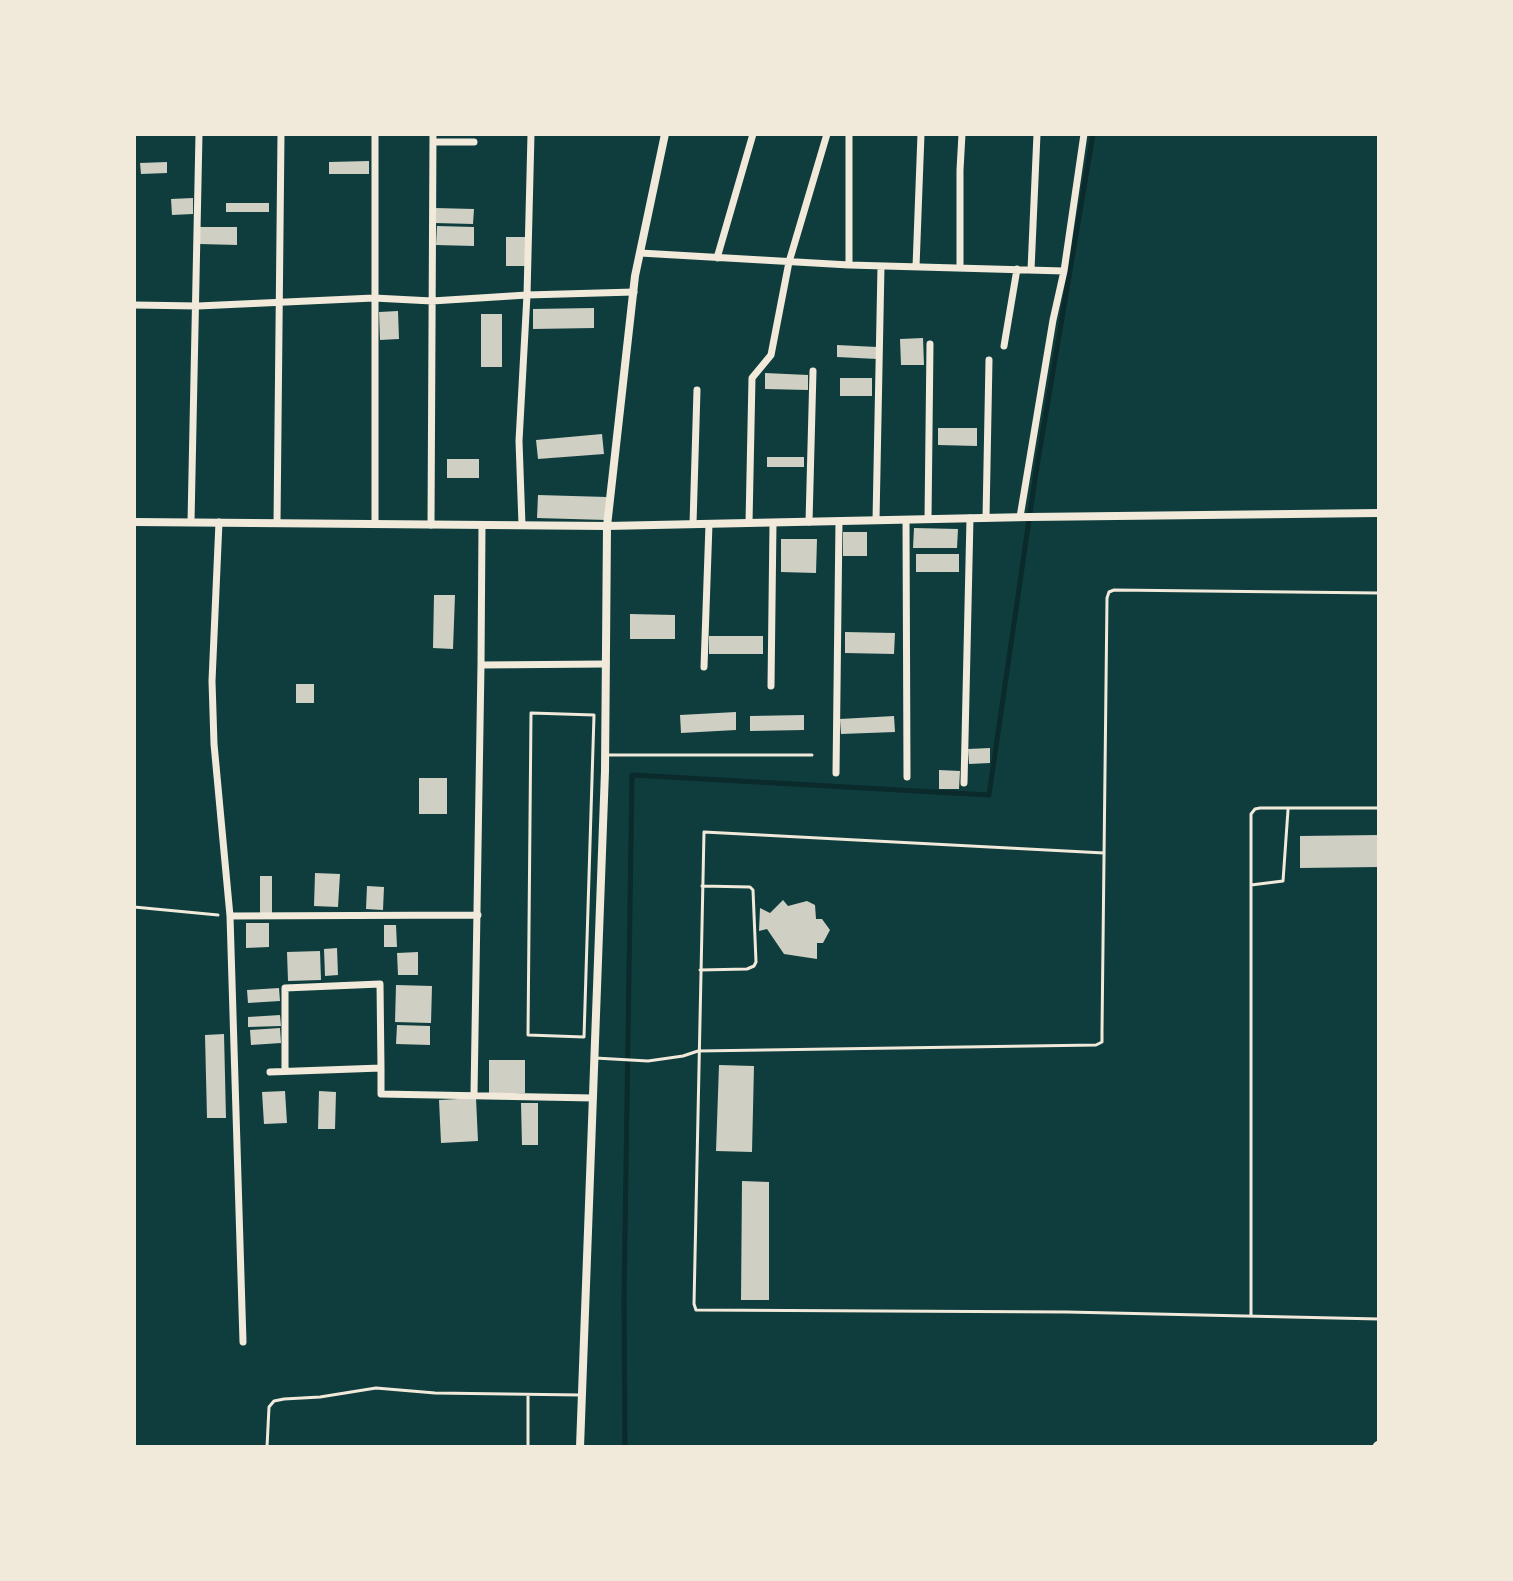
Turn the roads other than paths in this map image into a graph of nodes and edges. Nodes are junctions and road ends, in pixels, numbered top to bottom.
1 (199, 134) edge
2 (281, 134) edge
3 (375, 134) edge
4 (531, 134) edge
5 (665, 134) edge
6 (753, 134) edge
7 (827, 134) edge
8 (849, 134) edge
9 (921, 134) edge
10 (962, 134) edge
11 (1037, 134) edge
12 (1084, 134) edge
13 (433, 138) edge
14 (474, 142) dead end
15 (640, 253) junction
16 (717, 258) junction
17 (789, 262) junction
18 (849, 265) junction
19 (881, 266) junction
20 (916, 267) junction
21 (960, 268) junction
22 (1017, 269) junction
23 (1031, 270) junction
24 (1064, 271) junction
25 (634, 292) junction
26 (527, 295) junction
27 (374, 298) junction
28 (432, 301) junction
29 (280, 303) junction
30 (134, 305) edge
31 (198, 306) junction
32 (930, 344) dead end
33 (1004, 346) dead end
34 (989, 360) dead end
35 (813, 371) dead end
36 (697, 390) dead end
37 (1379, 513) edge
38 (1025, 517) junction
39 (970, 518) junction
40 (986, 518) junction
41 (928, 519) junction
42 (876, 520) junction
43 (906, 520) junction
44 (839, 521) junction
45 (134, 522) edge
46 (191, 522) junction
47 (219, 522) junction
48 (809, 522) junction
49 (277, 523) junction
50 (749, 523) junction
51 (773, 523) junction
52 (375, 524) junction
53 (693, 524) junction
54 (709, 524) junction
55 (431, 525) junction
56 (482, 525) junction
57 (522, 525) junction
58 (607, 526) junction
59 (1379, 593) edge
60 (606, 664) junction
61 (481, 665) junction
62 (704, 667) dead end
63 (771, 686) dead end
64 (605, 755) junction
65 (812, 755) dead end
66 (836, 773) dead end
67 (907, 777) dead end
68 (964, 783) dead end
69 (1288, 808) junction
70 (1379, 808) edge
71 (1104, 853) junction
72 (1251, 885) junction
73 (701, 886) junction
74 (478, 915) junction
75 (230, 916) junction
76 (700, 970) junction
77 (698, 1051) junction
78 (595, 1058) junction
79 (381, 1068) junction
80 (285, 1070) junction
81 (270, 1072) dead end
82 (474, 1094) junction
83 (593, 1098) junction
84 (1251, 1315) junction
85 (1379, 1319) edge
86 (243, 1342) dead end
87 (528, 1394) junction
88 (582, 1395) junction
89 (267, 1447) edge
90 (528, 1447) edge
91 (580, 1447) edge

1 - 31 street
2 - 29 street
3 - 27 street
4 - 26 street
5 - 15 street
6 - 16 street
7 - 17 street
8 - 18 street
9 - 20 street
10 - 21 street
11 - 23 street
12 - 24 street
13 - 14 street
13 - 28 street
15 - 16 street
15 - 25 street
16 - 17 street
17 - 18 street
17 - 50 street
18 - 19 street
19 - 20 street
19 - 42 street
20 - 21 street
21 - 22 street
22 - 23 street
22 - 33 street
23 - 24 street
24 - 38 street
25 - 26 street
25 - 58 street
26 - 28 street
26 - 57 street
27 - 28 street
27 - 29 street
27 - 52 street
28 - 55 street
29 - 31 street
29 - 49 street
30 - 31 street
31 - 46 street
32 - 41 street
34 - 40 street
35 - 48 street
36 - 53 street
37 - 38 street
38 - 40 street
39 - 40 street
39 - 41 street
39 - 68 street
41 - 43 street
42 - 43 street
42 - 44 street
43 - 67 street
44 - 48 street
44 - 66 street
45 - 46 street
46 - 47 street
47 - 49 street
47 - 75 street
48 - 51 street
49 - 52 street
50 - 51 street
50 - 54 street
51 - 63 street
52 - 55 street
53 - 54 street
53 - 58 street
54 - 62 street
55 - 56 street
56 - 57 street
56 - 61 street
57 - 58 street
58 - 60 street
59 - 71 lane
60 - 61 street
60 - 64 street
61 - 74 street
64 - 65 lane
64 - 78 street
69 - 70 lane
69 - 72 lane
69 - 72 lane
71 - 73 lane
71 - 77 lane
72 - 84 lane
73 - 76 lane
73 - 76 lane
74 - 75 street
74 - 82 street
75 - 86 street
76 - 77 lane
77 - 78 lane
77 - 84 lane
78 - 83 street
79 - 80 street
79 - 80 street
79 - 82 street
80 - 81 street
82 - 83 street
83 - 88 street
84 - 85 lane
87 - 88 lane
87 - 89 lane
87 - 90 lane
88 - 91 street

